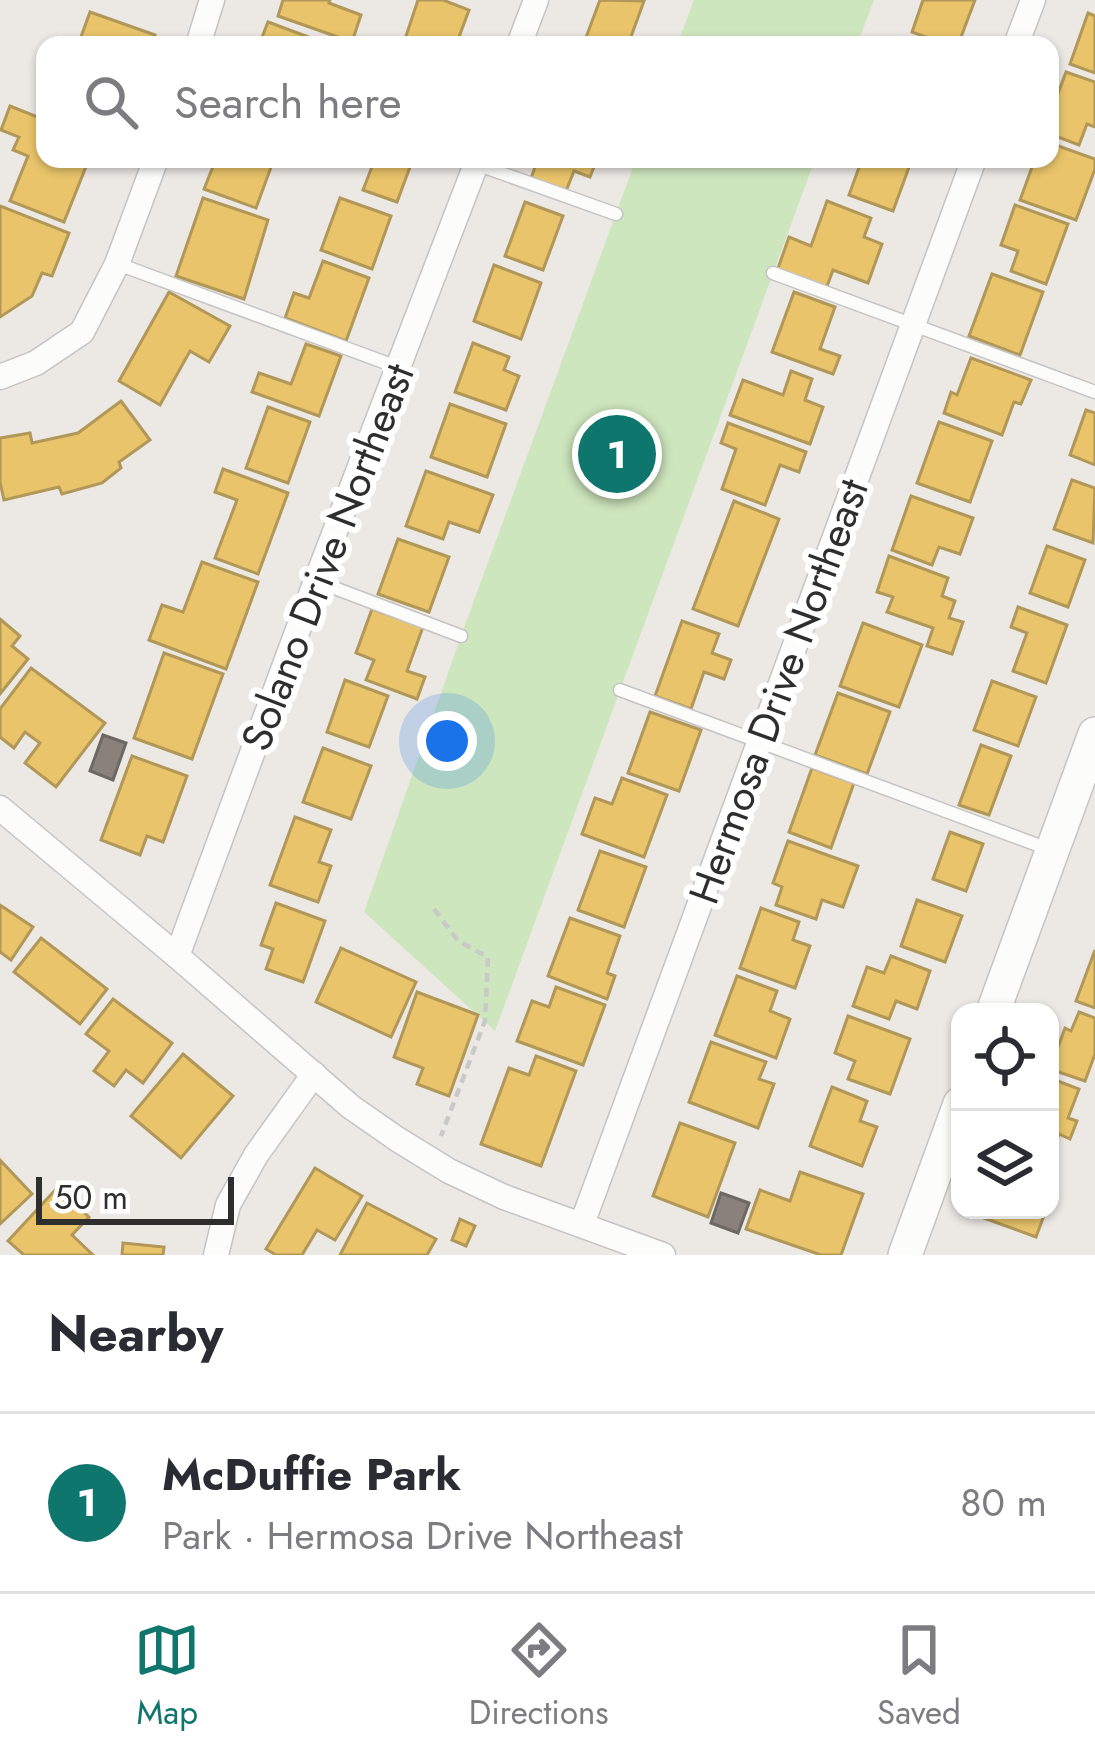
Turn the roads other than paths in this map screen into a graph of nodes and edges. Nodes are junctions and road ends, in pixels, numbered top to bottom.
1 (212, 0) edge
2 (536, 0) edge
3 (1033, 0) edge
4 (201, 36) edge
5 (522, 36) edge
6 (1019, 36) edge
7 (153, 168) edge
8 (475, 168) edge
9 (493, 168) edge
10 (971, 168) edge
11 (616, 214) dead end
12 (117, 264) junction
13 (773, 273) dead end
14 (913, 326) junction
15 (398, 368) junction
16 (0, 377) edge
17 (1095, 392) edge
18 (316, 581) junction
19 (461, 636) dead end
20 (620, 689) dead end
21 (1095, 734) edge
22 (760, 740) junction
23 (0, 808) edge
24 (1052, 851) junction
25 (177, 956) junction
26 (996, 1003) edge
27 (314, 1075) junction
28 (957, 1111) edge
29 (582, 1224) junction
30 (216, 1255) edge
31 (664, 1255) edge
32 (905, 1255) edge

1 - 4 street
2 - 5 street
3 - 6 street
7 - 12 street
8 - 15 street, Solano Drive Northeast
9 - 11 lane
10 - 14 street, Hermosa Drive Northeast
12 - 15 lane
12 - 16 street
13 - 14 lane
14 - 17 lane
14 - 22 street, Hermosa Drive Northeast
15 - 18 street, Solano Drive Northeast
18 - 19 lane
18 - 25 street, Solano Drive Northeast
20 - 22 lane
21 - 24 main road
22 - 24 lane
22 - 29 street, Hermosa Drive Northeast
23 - 25 street
24 - 26 main road
25 - 27 street
27 - 29 street
27 - 30 street
28 - 32 main road
29 - 31 street

